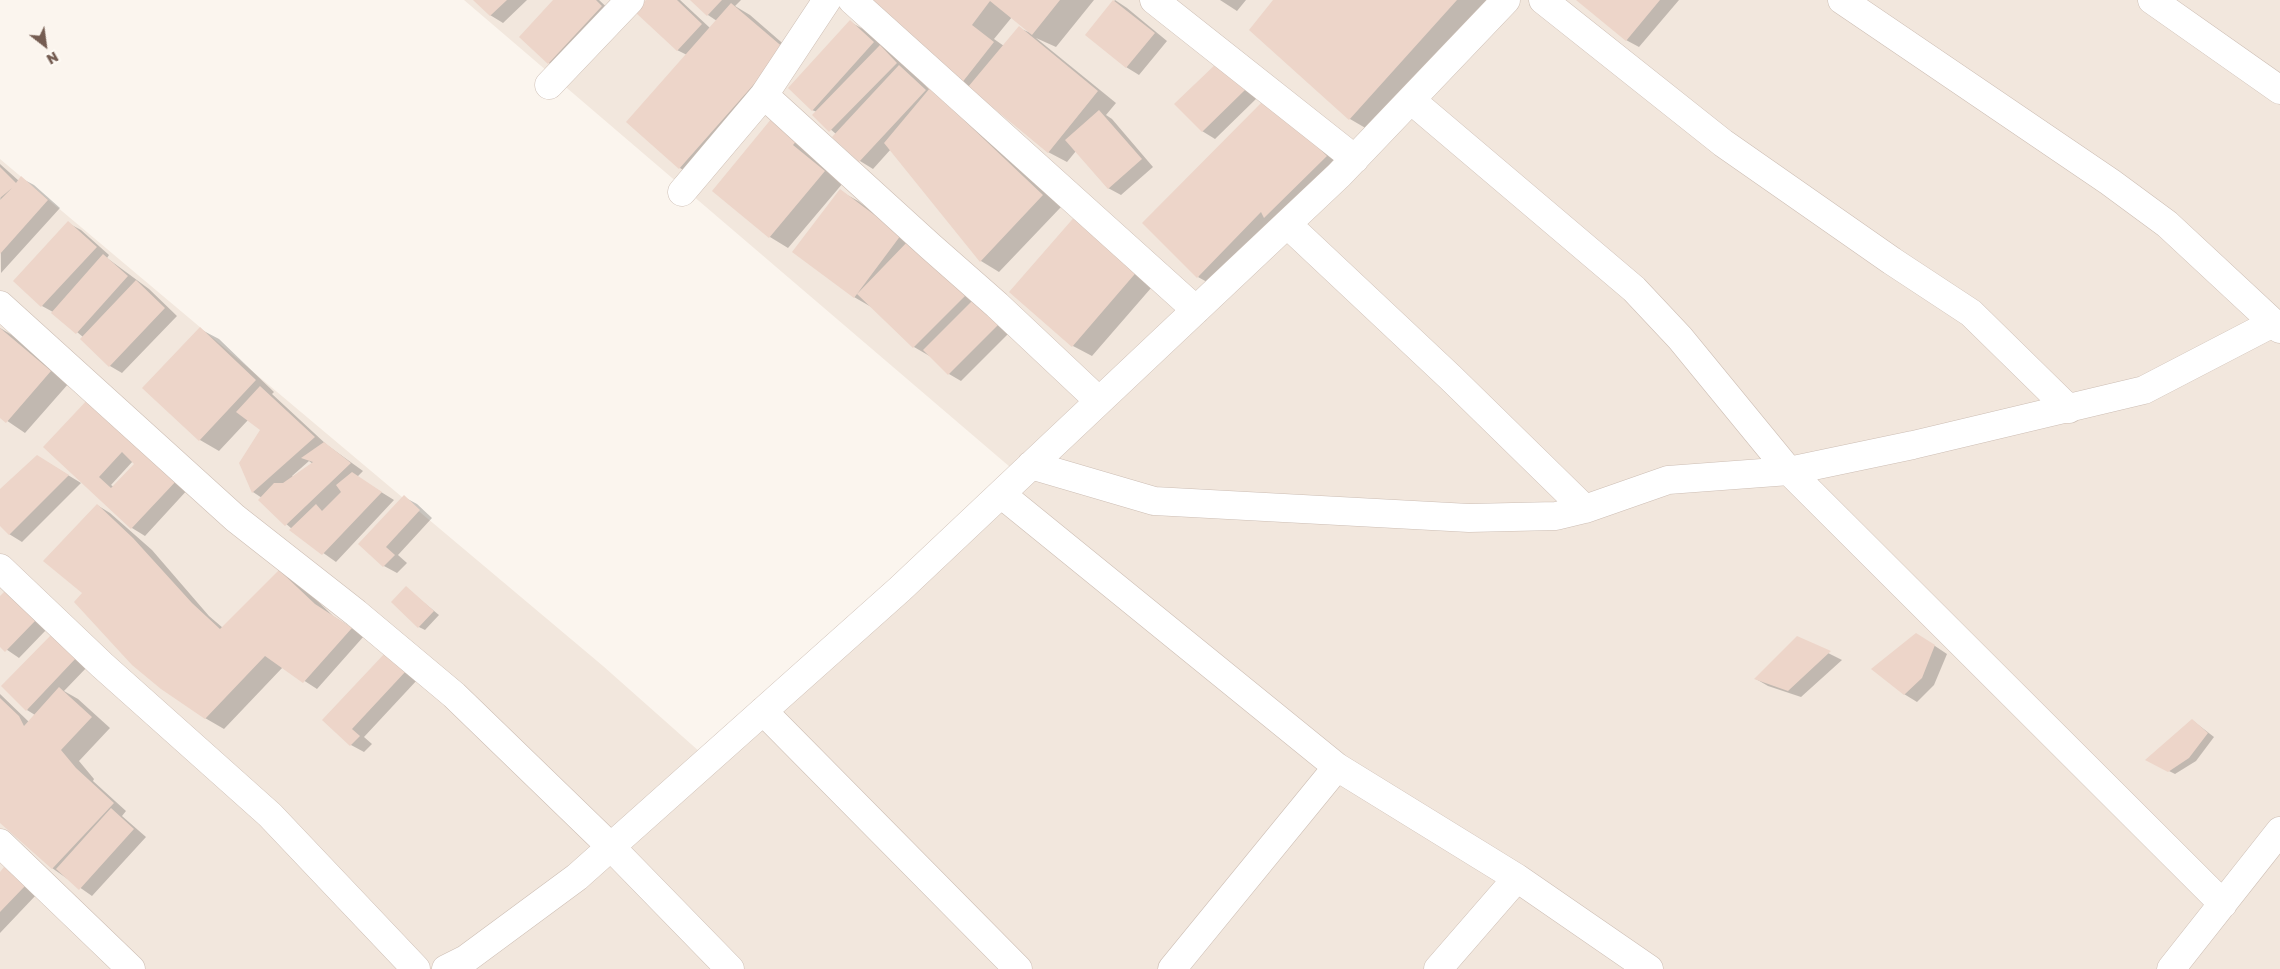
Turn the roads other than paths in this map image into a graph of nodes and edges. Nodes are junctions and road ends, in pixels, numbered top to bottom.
1 (630, 0) edge
2 (827, 0) edge
3 (852, 0) edge
4 (1154, 0) edge
5 (1506, 0) edge
6 (1543, 0) edge
7 (1842, 0) edge
8 (2152, 0) edge
9 (549, 85) dead end
10 (2280, 90) edge
11 (764, 95) junction
12 (1411, 100) junction
13 (1355, 159) junction
14 (682, 192) dead end
15 (1288, 224) junction
16 (0, 304) edge
17 (1196, 310) junction
18 (2276, 326) edge
19 (1099, 401) junction
20 (2069, 409) junction
21 (1031, 466) junction
22 (1789, 471) junction
23 (1001, 494) junction
24 (1585, 509) junction
25 (0, 568) edge
26 (763, 711) junction
27 (1337, 767) junction
28 (2280, 831) edge
29 (0, 843) edge
30 (612, 847) junction
31 (1517, 878) junction
32 (2223, 904) junction
33 (463, 966) edge
34 (131, 969) edge
35 (416, 969) edge
36 (730, 969) edge
37 (1018, 969) edge
38 (1172, 969) edge
39 (1438, 969) edge
40 (1649, 969) edge
41 (2171, 969) edge

1 - 9 street
2 - 11 street
3 - 17 street
4 - 13 street
5 - 12 street
6 - 20 street
7 - 18 street
8 - 10 street
11 - 14 street
11 - 19 street
12 - 13 street
12 - 22 street
13 - 15 street
15 - 17 street
15 - 24 street
16 - 30 street
17 - 19 street
18 - 20 street
19 - 21 street
20 - 22 street
21 - 23 street
21 - 24 street
22 - 24 street
22 - 32 street
23 - 26 street
23 - 27 street
25 - 35 street
26 - 30 street
26 - 37 street
27 - 31 street
27 - 38 street
28 - 32 street
29 - 34 street
30 - 33 street
30 - 36 street
31 - 39 street
31 - 40 street
32 - 41 street

